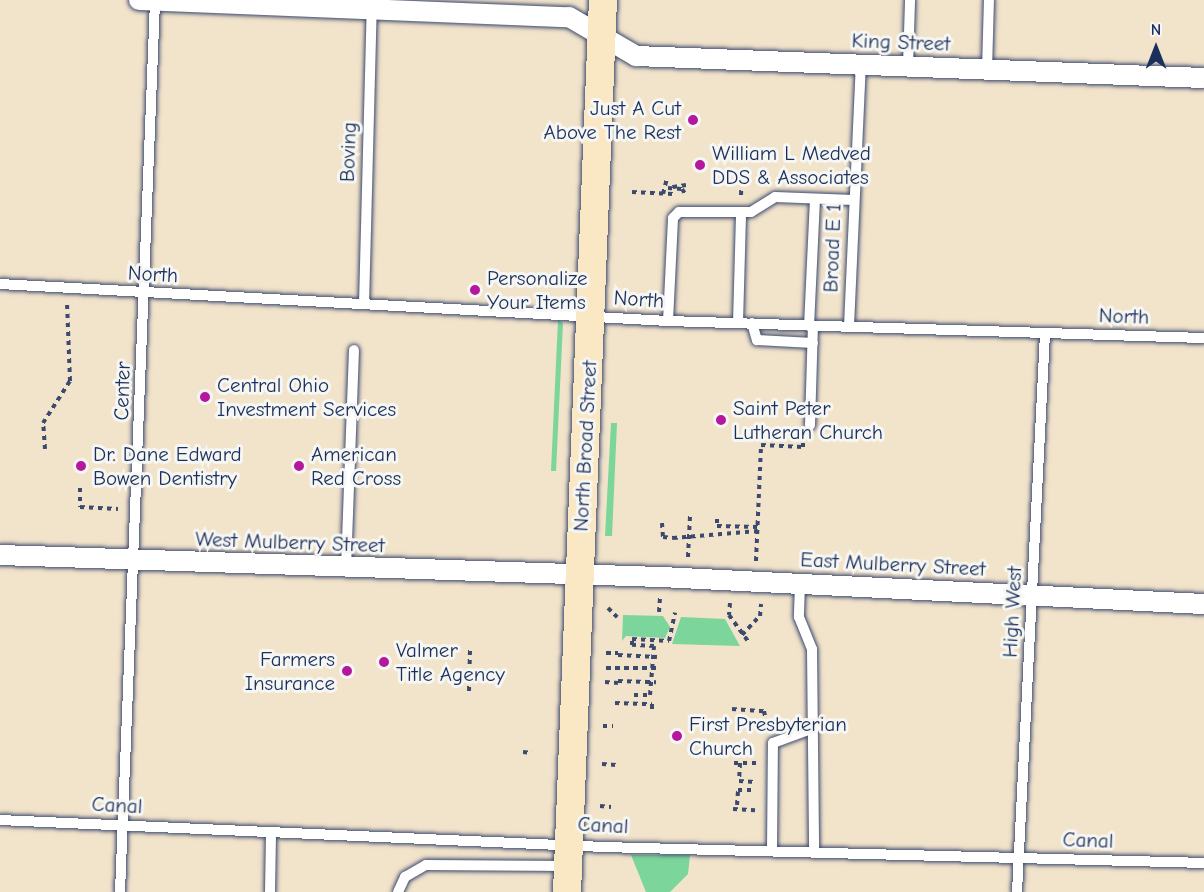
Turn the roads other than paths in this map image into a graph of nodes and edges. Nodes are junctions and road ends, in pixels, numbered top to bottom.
1 (150, 0) edge
2 (603, 0) edge
3 (910, 0) edge
4 (989, 0) edge
5 (372, 4) edge
6 (602, 36) junction
7 (861, 64) junction
8 (908, 65) junction
9 (987, 70) junction
10 (1204, 78) edge
11 (815, 199) junction
12 (854, 200) junction
13 (741, 213) junction
14 (0, 284) edge
15 (144, 293) junction
16 (364, 304) junction
17 (591, 316) junction
18 (668, 321) junction
19 (738, 323) junction
20 (752, 323) junction
21 (811, 326) junction
22 (849, 326) junction
23 (1044, 333) junction
24 (1204, 338) edge
25 (813, 343) junction
26 (354, 350) dead end
27 (810, 425) dead end
28 (0, 555) edge
29 (133, 560) junction
30 (346, 568) junction
31 (579, 575) junction
32 (800, 584) junction
33 (1034, 595) junction
34 (1204, 604) edge
35 (814, 728) junction
36 (0, 820) edge
37 (124, 825) junction
38 (271, 835) junction
39 (772, 851) junction
40 (814, 852) junction
41 (1018, 857) junction
42 (1204, 863) edge
43 (568, 867) edge
44 (120, 892) edge
45 (270, 892) edge
46 (398, 892) edge
47 (1017, 892) edge

1 - 5 street, King Street
1 - 15 lane, Center
2 - 6 street, North Broad Street
3 - 8 lane
4 - 9 lane
5 - 6 street, King Street
5 - 16 lane, Boving
6 - 7 street, King Street
6 - 17 street, North Broad Street
7 - 8 street, King Street
7 - 12 lane, Broad E 1
8 - 9 street, King Street
9 - 10 street, King Street
11 - 12 lane
11 - 13 lane
11 - 21 lane
12 - 22 lane, Broad E 1
13 - 18 lane
13 - 19 lane
14 - 15 lane, North
15 - 16 lane, North
15 - 29 lane, Center
16 - 17 lane, North
17 - 18 lane, North
17 - 31 street, North Broad Street
18 - 19 lane, North
19 - 20 lane, North
20 - 21 lane, North
20 - 25 lane
21 - 22 lane, North
21 - 25 lane
22 - 23 lane, North
23 - 24 lane, North
23 - 33 lane, High West
25 - 27 lane
26 - 30 lane
28 - 29 street, West Mulberry Street
29 - 30 street, West Mulberry Street
29 - 37 lane, Center
30 - 31 street, West Mulberry Street
31 - 32 street, East Mulberry Street
31 - 43 street, North Broad Street
32 - 33 street, East Mulberry Street
32 - 35 lane
33 - 34 street, East Mulberry Street
33 - 41 lane, High West
35 - 39 lane
35 - 40 lane
36 - 37 lane, Canal
37 - 38 lane, Canal
37 - 44 lane, Center
38 - 43 lane, Canal
38 - 45 lane
39 - 40 lane, Canal
39 - 43 lane, Canal
40 - 41 lane, Canal
41 - 42 lane, Canal
41 - 47 lane, High West
43 - 46 lane

